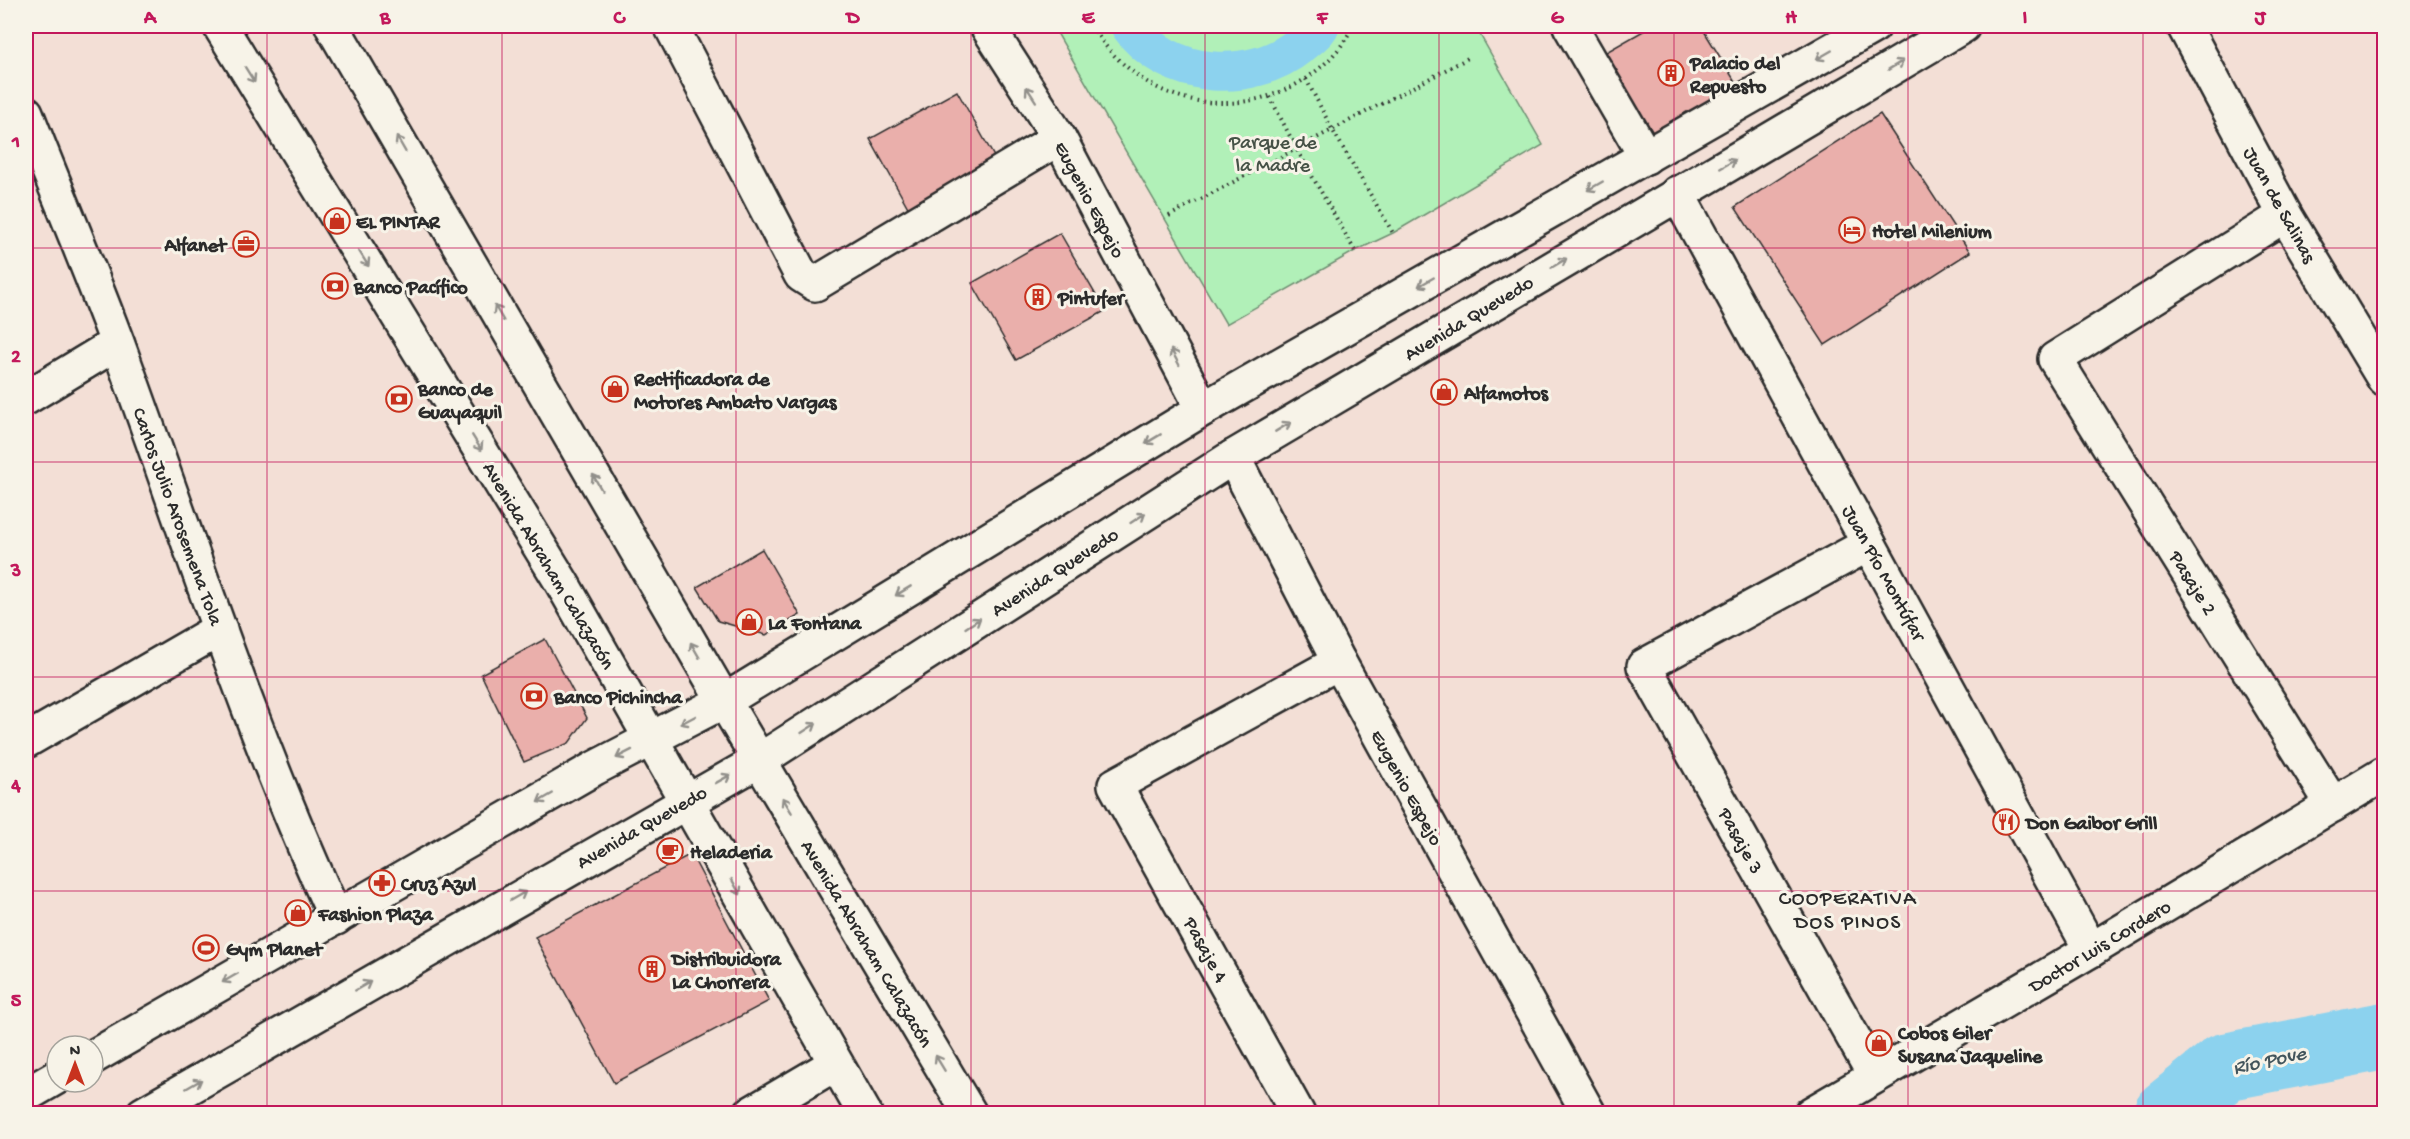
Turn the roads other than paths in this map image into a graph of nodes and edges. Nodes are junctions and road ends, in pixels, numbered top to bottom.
1 (220, 26) edge
2 (332, 26) edge
3 (671, 26) edge
4 (987, 26) edge
5 (1570, 26) edge
6 (1874, 26) edge
7 (1963, 26) edge
8 (2184, 26) edge
9 (26, 113) edge
10 (1059, 138) junction
11 (1646, 157) junction
12 (1677, 193) junction
13 (2285, 215) junction
14 (117, 344) junction
15 (2385, 379) edge
16 (26, 398) edge
17 (1203, 409) junction
18 (1233, 457) junction
19 (1869, 544) junction
20 (220, 629) junction
21 (1339, 662) junction
22 (724, 701) junction
23 (652, 740) junction
24 (26, 741) edge
25 (760, 760) junction
26 (2378, 788) edge
27 (687, 800) junction
28 (2333, 805) junction
29 (336, 918) junction
30 (2091, 950) junction
31 (105, 1050) edge
32 (836, 1064) junction
33 (1875, 1076) junction
34 (45, 1084) edge
35 (26, 1095) edge
36 (143, 1113) edge
37 (750, 1113) edge
38 (865, 1113) edge
39 (970, 1113) edge
40 (1298, 1113) edge
41 (1589, 1113) edge
42 (1811, 1113) edge

1 -> 23 street, Avenida Abraham Calazacón
22 -> 2 street, Avenida Abraham Calazacón
3 - 10 street
10 -> 4 street, Eugenio Espejo
5 - 11 street
6 -> 11 street
12 -> 7 street, Avenida Quevedo
8 - 13 street, Juan de Salinas
9 - 14 street, Carlos Julio Arosemena Tola
17 -> 10 street, Eugenio Espejo
11 -> 17 street
18 -> 12 street, Avenida Quevedo
12 - 19 street, Juan Pío Montúfar
13 - 15 street, Juan de Salinas
13 - 28 street, Pasaje 2
14 - 16 street
14 - 20 street, Carlos Julio Arosemena Tola
17 -> 22 street
18 - 21 street, Eugenio Espejo
25 -> 18 street, Avenida Quevedo
19 - 30 street, Juan Pío Montúfar
19 - 33 street, Pasaje 3
20 - 24 street
20 - 29 street, Carlos Julio Arosemena Tola
21 - 40 street, Pasaje 4
21 - 41 street, Eugenio Espejo
22 -> 23 street
22 - 25 street, Avenida Abraham Calazacón
23 - 27 street, Avenida Abraham Calazacón
23 -> 29 street
27 -> 25 street, Avenida Quevedo
39 -> 25 street, Avenida Abraham Calazacón
26 - 28 street, Doctor Luis Cordero
27 -> 32 street, Avenida Abraham Calazacón
36 -> 27 street, Avenida Quevedo
28 - 30 street, Doctor Luis Cordero
29 -> 31 street
30 - 33 street, Doctor Luis Cordero
32 - 37 street
32 - 38 street, Avenida Abraham Calazacón
33 - 42 street, Doctor Luis Cordero
34 - 35 street

